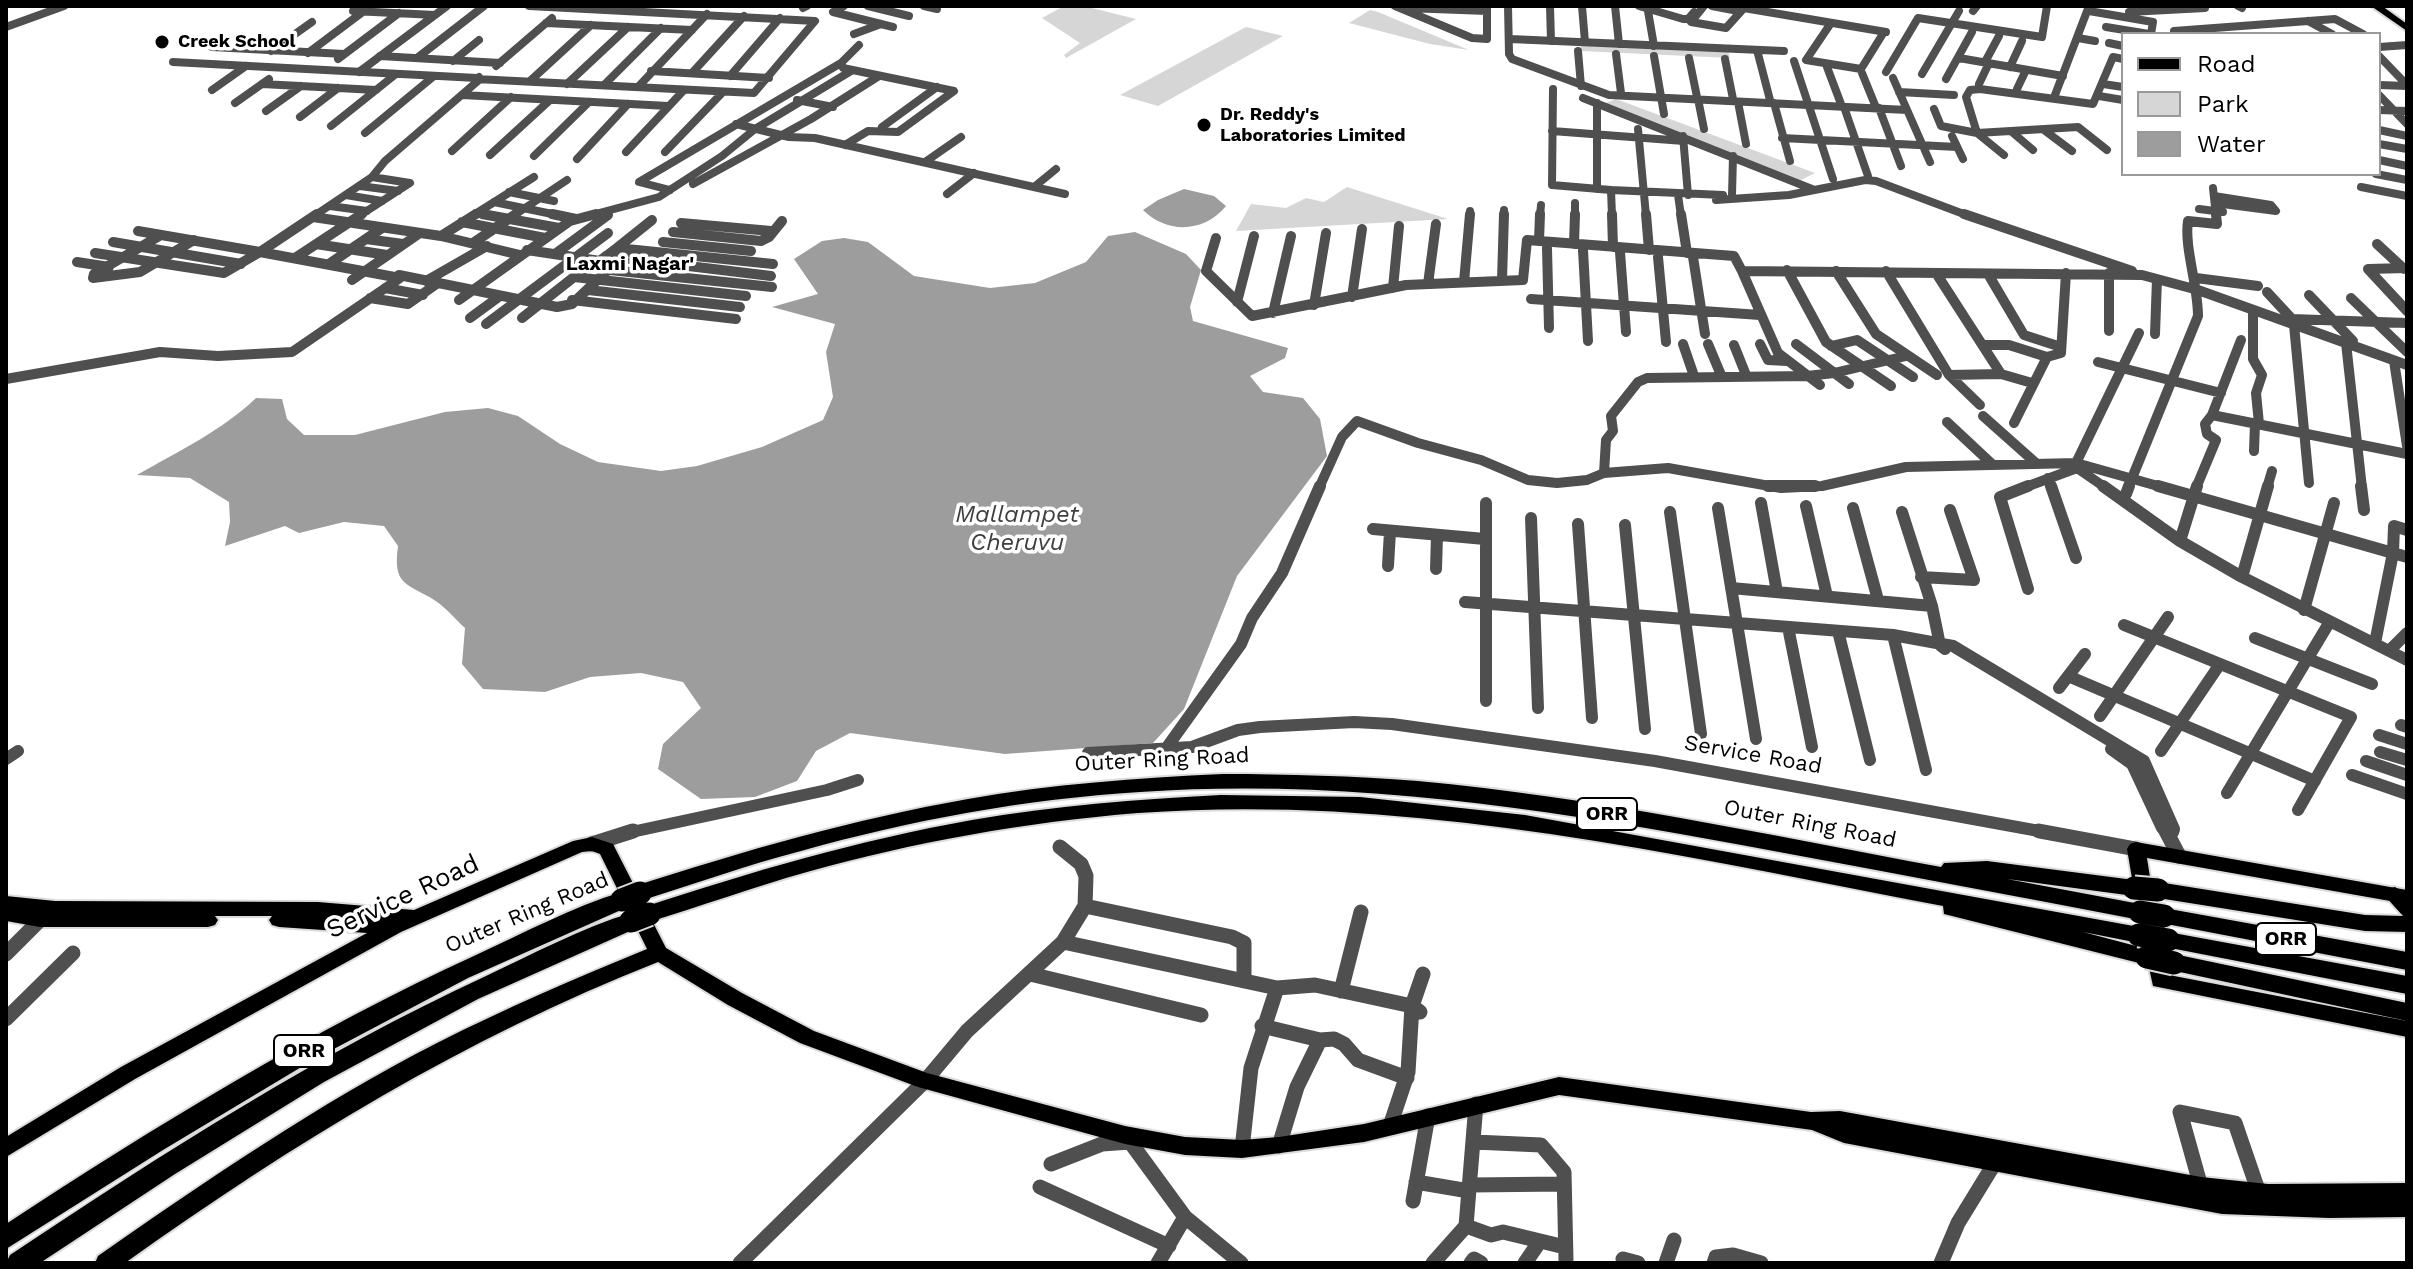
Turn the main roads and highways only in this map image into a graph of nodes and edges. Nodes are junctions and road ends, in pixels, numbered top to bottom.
1 (2376, 6) edge
2 (2383, 6) edge
3 (2406, 23) edge
4 (1070, 801) junction
5 (1896, 867) junction
6 (1899, 889) junction
7 (6, 903) edge
8 (636, 907) junction
9 (2404, 912) edge
10 (6, 914) edge
11 (416, 918) junction
12 (389, 929) junction
13 (659, 953) junction
14 (2407, 961) edge
15 (2167, 972) junction
16 (2407, 985) edge
17 (2407, 1012) edge
18 (2407, 1029) edge
19 (1811, 1121) junction
20 (6, 1148) edge
21 (2407, 1193) edge
22 (2407, 1207) edge
23 (6, 1238) edge
24 (19, 1263) edge
25 (106, 1263) edge

1 - 3 main road
2 - 3 main road
4 - 5 highway, Outer Ring Road / ORR
4 - 6 highway, Outer Ring Road / ORR
4 - 8 highway, Outer Ring Road / ORR
5 - 9 highway, bridge
5 - 14 highway, Outer Ring Road / ORR, bridge
6 - 15 highway, bridge
6 - 16 highway, Outer Ring Road / ORR, bridge
7 - 11 main road
8 - 23 highway, Outer Ring Road / ORR
8 - 24 highway, Outer Ring Road / ORR
9 - 15 main road, Service Road
10 - 12 main road
11 - 12 main road, Service Road
11 - 13 main road, Service Road
12 - 20 main road, Service Road
13 - 19 main road
13 - 25 main road
15 - 17 highway
15 - 18 main road
19 - 21 main road
19 - 22 main road

